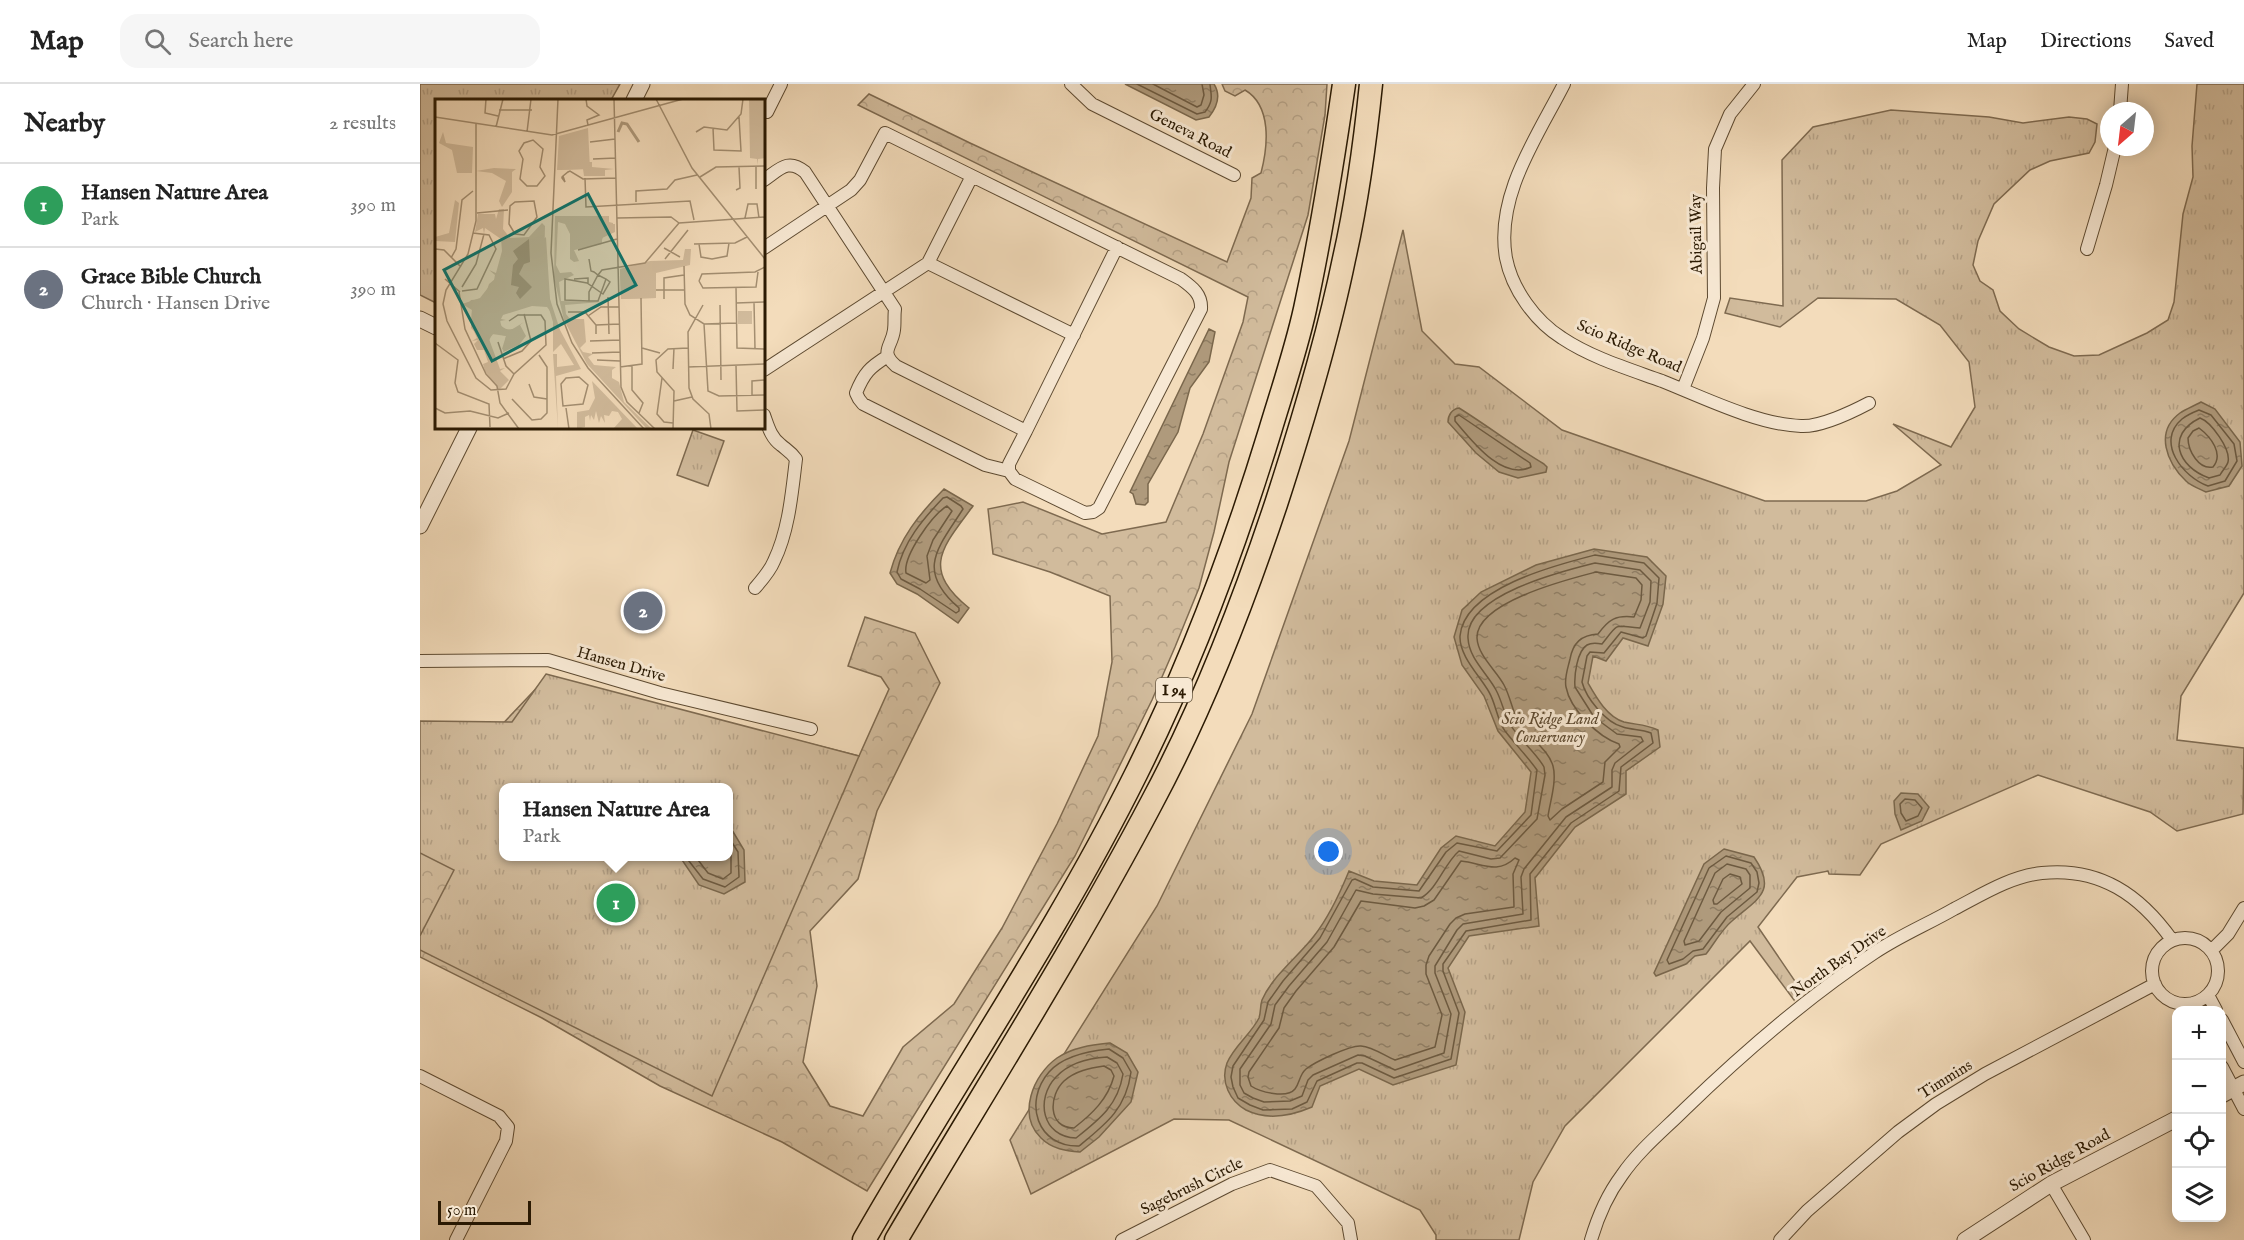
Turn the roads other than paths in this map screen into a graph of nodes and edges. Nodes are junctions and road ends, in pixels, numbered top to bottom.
1 (642, 84) edge
2 (781, 84) edge
3 (1071, 84) edge
4 (1344, 84) edge
5 (1371, 84) edge
6 (1564, 84) edge
7 (1754, 84) edge
8 (2122, 84) edge
9 (634, 99) edge
10 (2121, 102) edge
11 (767, 112) dead end
12 (2113, 156) edge
13 (1234, 175) dead end
14 (972, 176) junction
15 (765, 179) edge
16 (827, 206) junction
17 (765, 247) edge
18 (1117, 247) junction
19 (2086, 249) dead end
20 (928, 263) junction
21 (882, 291) junction
22 (420, 318) edge
23 (435, 326) edge
24 (1074, 335) junction
25 (888, 356) junction
26 (765, 369) edge
27 (1683, 389) junction
28 (1869, 403) dead end
29 (765, 418) edge
30 (468, 429) edge
31 (1026, 430) junction
32 (1009, 471) junction
33 (420, 526) edge
34 (755, 588) dead end
35 (420, 661) edge
36 (811, 729) dead end
37 (2244, 908) edge
38 (2172, 940) junction
39 (2212, 950) junction
40 (2155, 984) junction
41 (2208, 995) junction
42 (2187, 1006) edge
43 (2192, 1006) edge
44 (2214, 1006) edge
45 (2226, 1028) edge
46 (2244, 1062) edge
47 (2226, 1075) edge
48 (420, 1076) edge
49 (2233, 1089) edge
50 (2244, 1109) edge
51 (2172, 1121) edge
52 (2051, 1184) junction
53 (456, 1240) edge
54 (864, 1240) edge
55 (896, 1240) edge
56 (1122, 1240) edge
57 (1351, 1240) edge
58 (1591, 1240) edge
59 (1780, 1240) edge
60 (1965, 1240) edge
61 (2084, 1240) edge

1 - 9 street
2 - 11 street
3 - 13 street, Geneva Road
4 - 54 highway, I 94
5 - 55 highway, I 94
6 - 27 street, Scio Ridge Road
7 - 27 street, Abigail Way
8 - 10 street
12 - 19 street
14 - 16 street
14 - 18 street
14 - 20 street
15 - 16 street
16 - 17 street
16 - 21 street
18 - 24 street
18 - 32 street
20 - 21 street
20 - 24 street
21 - 25 street
21 - 26 street
22 - 23 street
24 - 31 street
25 - 31 street
25 - 32 street
27 - 28 street, Scio Ridge Road
29 - 34 street
30 - 33 street
31 - 32 street
35 - 36 street, Hansen Drive
37 - 39 street
38 - 39 street
38 - 40 street
38 - 58 street, North Bay Drive
39 - 41 street
40 - 42 street
40 - 59 street, Timmins
41 - 43 street
41 - 44 street
45 - 46 street
47 - 49 street
48 - 53 street
49 - 50 street
51 - 52 street, Scio Ridge Road
52 - 60 street, Scio Ridge Road
52 - 61 street
56 - 57 street, Sagebrush Circle

